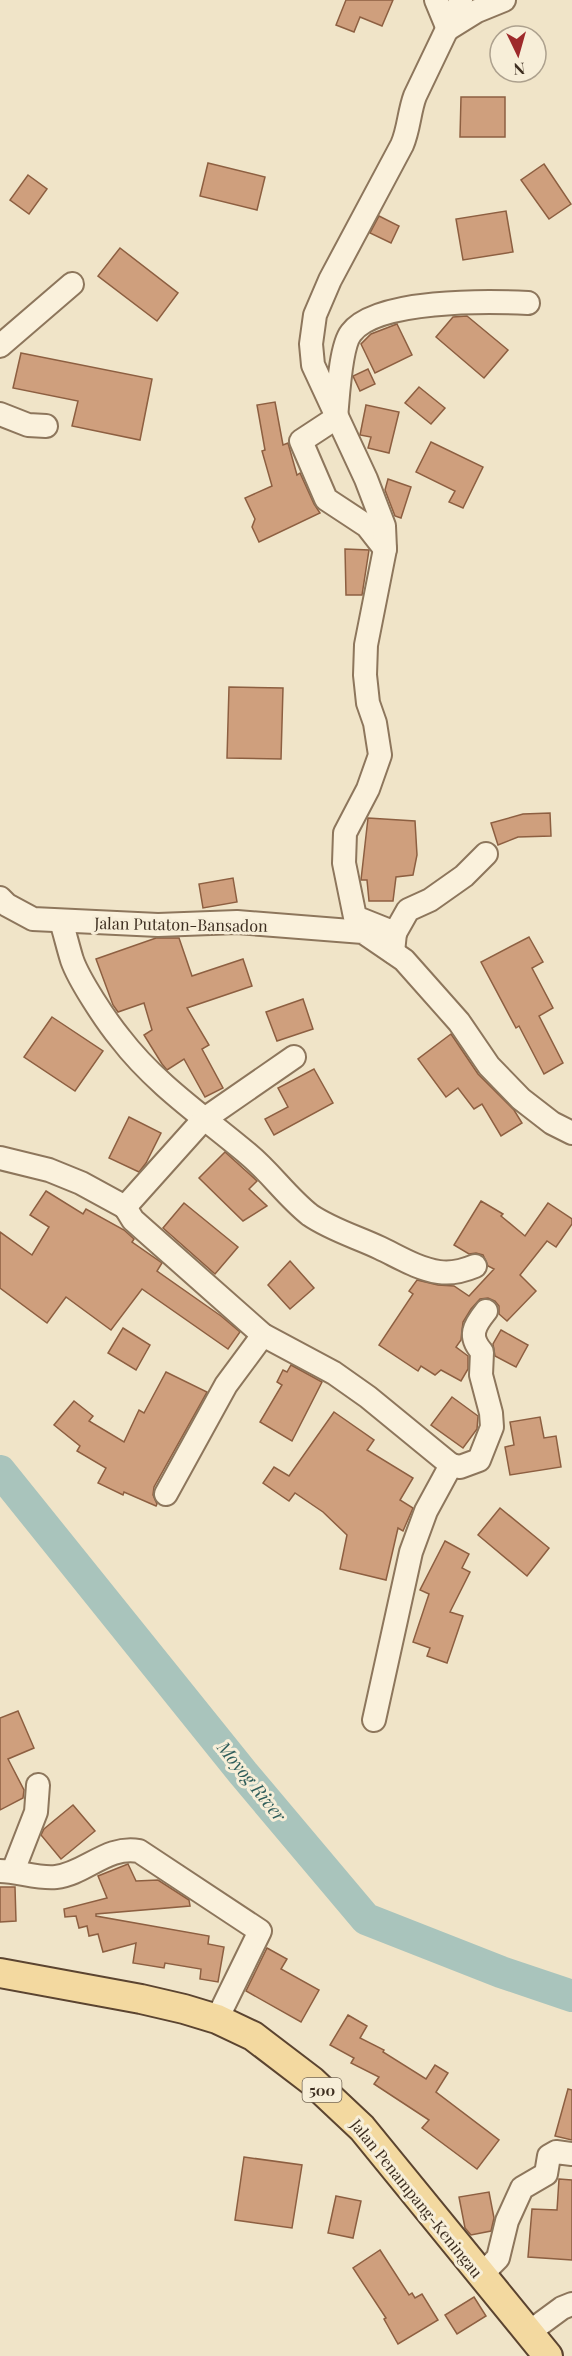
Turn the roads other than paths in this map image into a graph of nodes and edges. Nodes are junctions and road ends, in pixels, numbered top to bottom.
1 (436, 0) edge
2 (462, 0) edge
3 (504, 0) edge
4 (448, 29) junction
5 (72, 284) dead end
6 (528, 303) dead end
7 (0, 346) edge
8 (0, 414) edge
9 (336, 418) junction
10 (46, 426) dead end
11 (385, 549) junction
12 (486, 854) dead end
13 (0, 898) edge
14 (61, 921) junction
15 (394, 943) junction
16 (294, 1057) dead end
17 (203, 1120) junction
18 (572, 1133) edge
19 (0, 1158) edge
20 (125, 1207) junction
21 (475, 1266) dead end
22 (486, 1311) dead end
23 (263, 1335) junction
24 (451, 1465) junction
25 (166, 1494) dead end
26 (374, 1720) dead end
27 (38, 1785) dead end
28 (7, 1871) edge
29 (0, 1974) edge
30 (217, 2019) junction
31 (572, 2154) edge
32 (481, 2275) junction
33 (572, 2304) edge
34 (528, 2333) junction
35 (548, 2356) edge

1 - 4 street
2 - 4 street
3 - 4 street
4 - 9 street
5 - 7 street
6 - 9 street
8 - 10 street
9 - 11 street
9 - 11 street
11 - 15 street
12 - 15 street
13 - 14 street, Jalan Putaton-Bansadon
14 - 15 street, Jalan Putaton-Bansadon
14 - 17 street
15 - 18 street, Jalan Putaton-Bansadon
16 - 17 street
17 - 20 street
17 - 21 street
19 - 20 street
20 - 23 street
22 - 24 street
23 - 24 street
23 - 25 street
24 - 26 street
27 - 28 street
28 - 30 street
29 - 30 main road, Jalan Penampang-Keningau / 500
30 - 32 main road, Jalan Penampang-Keningau / 500
31 - 32 street
32 - 34 main road, Jalan Penampang-Keningau / 500
33 - 34 street
34 - 35 main road, Jalan Penampang-Keningau / 500

